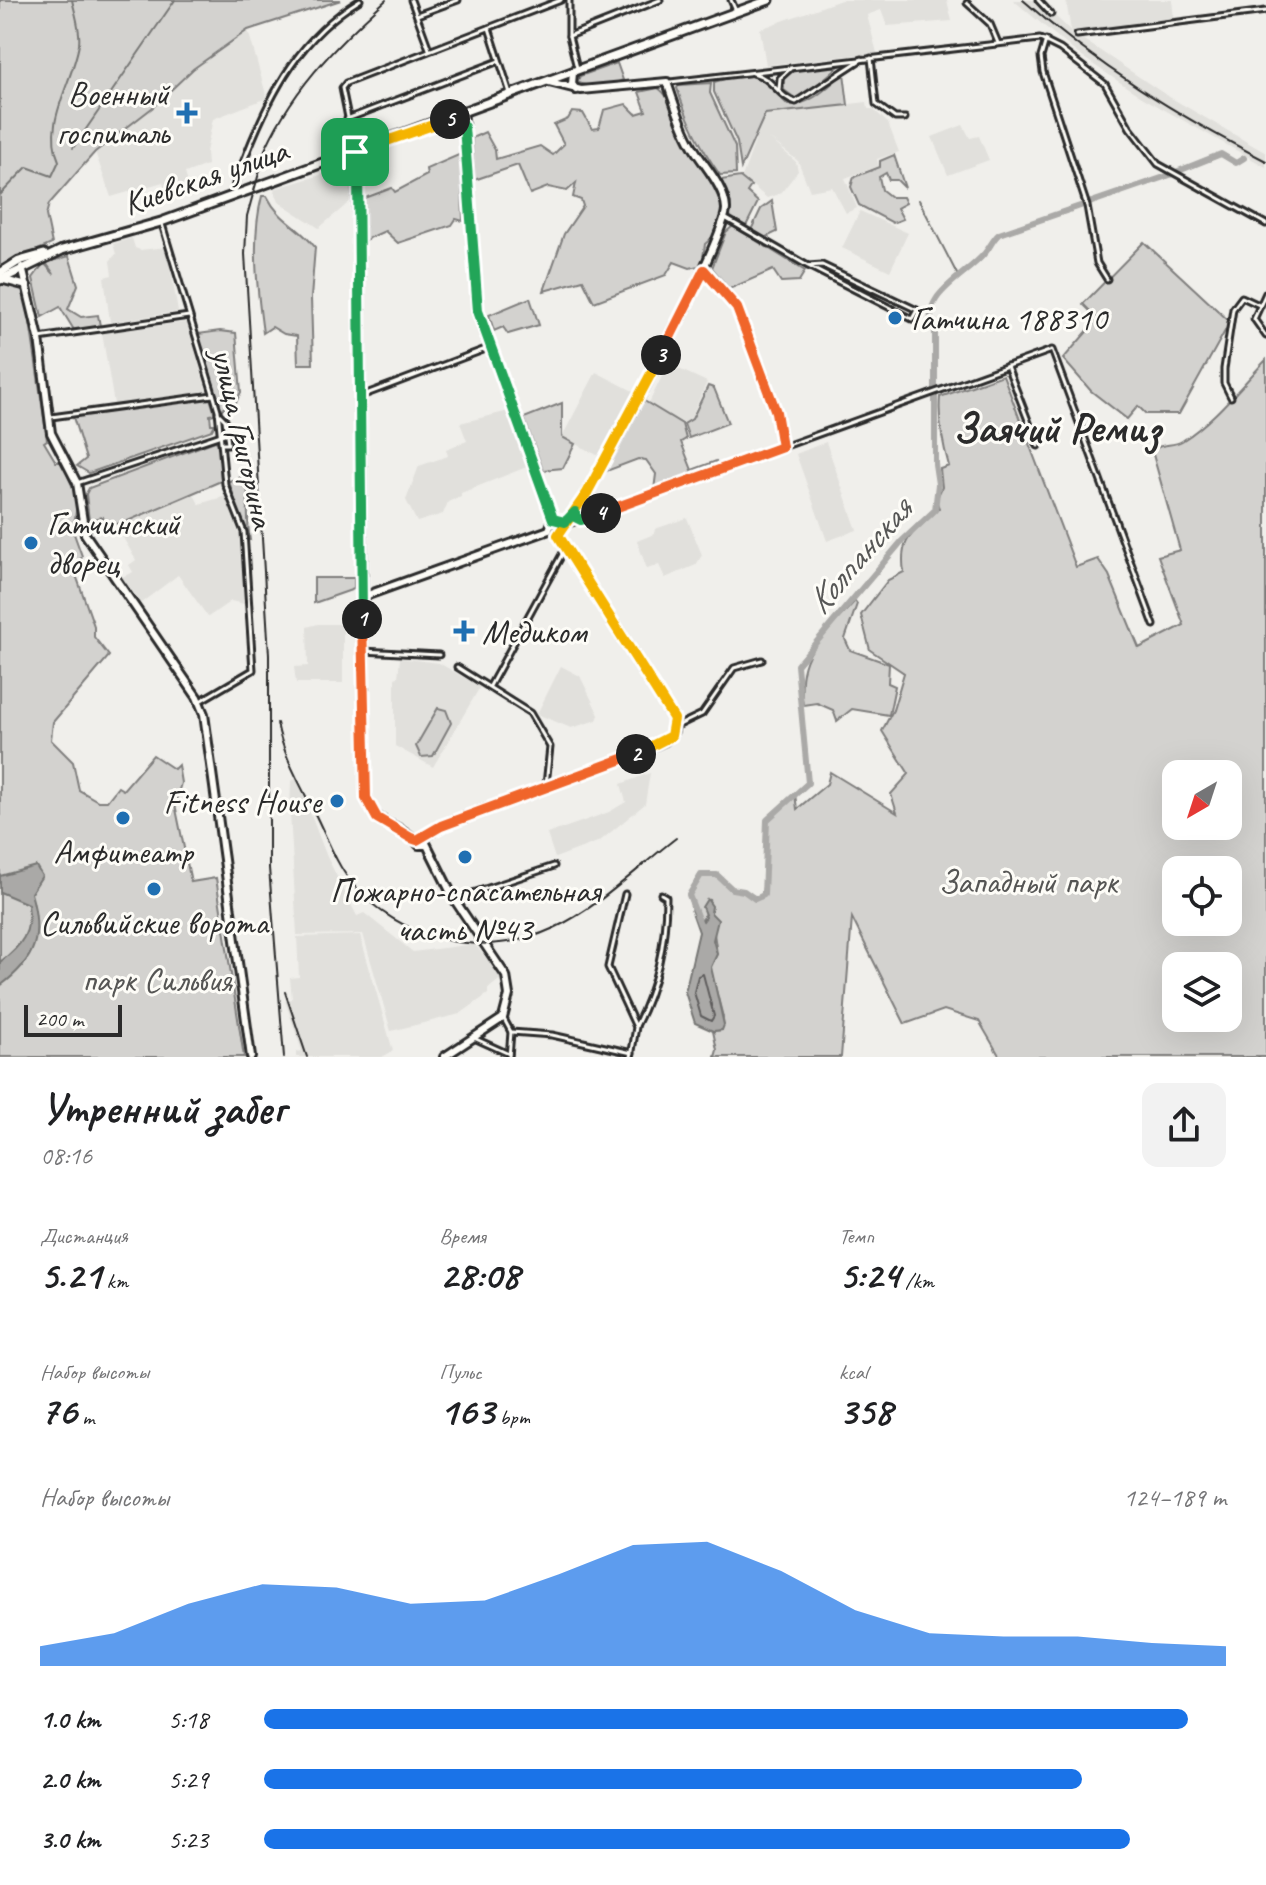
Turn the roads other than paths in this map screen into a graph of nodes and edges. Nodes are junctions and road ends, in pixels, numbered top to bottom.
1 (360, 0) edge
2 (411, 0) edge
3 (458, 0) edge
4 (561, 0) edge
5 (569, 0) edge
6 (660, 0) edge
7 (731, 0) edge
8 (769, 0) edge
9 (1038, 0) edge
10 (967, 3) dead end
11 (1266, 11) edge
12 (736, 12) junction
13 (1051, 14) dead end
14 (417, 15) junction
15 (489, 28) junction
16 (1077, 35) dead end
17 (569, 36) junction
18 (1046, 40) junction
19 (998, 43) junction
20 (430, 50) junction
21 (871, 58) junction
22 (864, 59) junction
23 (499, 61) junction
24 (793, 67) junction
25 (576, 72) junction
26 (745, 73) junction
27 (562, 77) junction
28 (549, 82) junction
29 (667, 82) junction
30 (566, 88) junction
31 (576, 90) junction
32 (779, 91) junction
33 (511, 96) junction
34 (465, 114) junction
35 (455, 117) junction
36 (905, 118) dead end
37 (347, 119) junction
38 (464, 125) junction
39 (355, 152) junction
40 (342, 157) junction
41 (358, 166) junction
42 (234, 194) junction
43 (725, 218) junction
44 (161, 222) junction
45 (1266, 224) edge
46 (62, 250) junction
47 (41, 258) junction
48 (16, 262) junction
49 (808, 266) junction
50 (704, 270) junction
51 (20, 271) junction
52 (0, 273) edge
53 (1107, 279) dead end
54 (0, 280) edge
55 (30, 289) junction
56 (1266, 293) edge
57 (1259, 305) junction
58 (189, 316) junction
59 (1266, 336) edge
60 (39, 338) junction
61 (491, 347) junction
62 (1007, 366) junction
63 (213, 395) junction
64 (361, 396) junction
65 (1231, 397) dead end
66 (218, 413) junction
67 (49, 418) junction
68 (227, 433) junction
69 (221, 434) junction
70 (222, 444) junction
71 (1038, 446) dead end
72 (782, 447) junction
73 (77, 483) junction
74 (575, 512) junction
75 (553, 519) junction
76 (581, 520) junction
77 (565, 524) junction
78 (549, 530) junction
79 (558, 535) junction
80 (565, 549) junction
81 (362, 597) junction
82 (1154, 625) dead end
83 (363, 651) junction
84 (439, 655) dead end
85 (762, 660) dead end
86 (457, 667) dead end
87 (490, 687) junction
88 (200, 701) junction
89 (675, 727) junction
90 (546, 787) junction
91 (425, 841) junction
92 (554, 866) dead end
93 (625, 894) dead end
94 (661, 894) dead end
95 (454, 899) junction
96 (503, 1018) junction
97 (636, 1027) junction
98 (511, 1032) junction
99 (472, 1037) junction
100 (632, 1055) edge
101 (509, 1056) edge
102 (251, 1057) edge
103 (445, 1057) edge

1 - 42 street
2 - 14 street
3 - 14 street
4 - 15 street
5 - 17 street
6 - 17 street
7 - 12 street
8 - 12 main road, Киевская улица
9 - 13 street
10 - 19 street
11 - 16 street
12 - 25 main road, Киевская улица
14 - 20 street
15 - 20 street
15 - 23 street
17 - 25 street
18 - 19 street
18 - 45 street
18 - 53 street
19 - 21 street
20 - 37 street
21 - 22 street
21 - 36 street
22 - 24 street
22 - 32 street
23 - 33 street
23 - 37 street
24 - 26 street
24 - 32 street
25 - 27 main road, Киевская улица
25 - 31 street
26 - 29 street
26 - 32 street
27 - 28 main road, Киевская улица
27 - 30 street
27 - 31 street
28 - 30 street
28 - 33 main road, Киевская улица
29 - 31 street
29 - 43 street
30 - 31 street
33 - 34 main road, Киевская улица
34 - 35 main road, Киевская улица
34 - 38 street
35 - 38 street
35 - 39 main road, Киевская улица
37 - 39 street
38 - 61 street
39 - 40 main road, Киевская улица
39 - 41 street
40 - 41 street
40 - 42 main road, Киевская улица
41 - 64 street
42 - 44 main road, Киевская улица
43 - 49 street
43 - 50 street
44 - 46 main road, Киевская улица
44 - 58 street, улица Григорина
46 - 47 main road
46 - 48 main road
47 - 51 main road
47 - 55 street
48 - 51 street
48 - 52 main road
49 - 49 street
50 - 72 street
50 - 74 street
51 - 54 main road
51 - 55 street
54 - 55 street
55 - 60 street
56 - 57 street
57 - 59 street
57 - 65 street
58 - 60 street
58 - 63 street, улица Григорина
60 - 67 street
61 - 64 street
61 - 75 street
62 - 71 street
62 - 72 street
62 - 82 street
63 - 66 street, улица Григорина
63 - 67 street
64 - 81 street
66 - 68 street
66 - 69 street, улица Григорина
67 - 73 street
68 - 69 street
68 - 70 street
69 - 70 street, улица Григорина
69 - 73 street
70 - 88 street, улица Григорина
72 - 76 street
73 - 88 street
74 - 76 street
74 - 77 street
75 - 77 street
75 - 78 street
76 - 77 street
77 - 79 street
78 - 79 street
78 - 81 street
79 - 80 street
80 - 87 street
80 - 89 street
81 - 83 street
83 - 84 street
83 - 91 street
85 - 89 street
86 - 87 street
87 - 90 street
88 - 102 street
89 - 90 street
90 - 91 street
91 - 95 street
92 - 95 street
93 - 97 street
94 - 97 street
95 - 96 street
96 - 98 street
96 - 99 street
97 - 100 street
98 - 100 street
98 - 101 street
99 - 101 street
99 - 103 street

